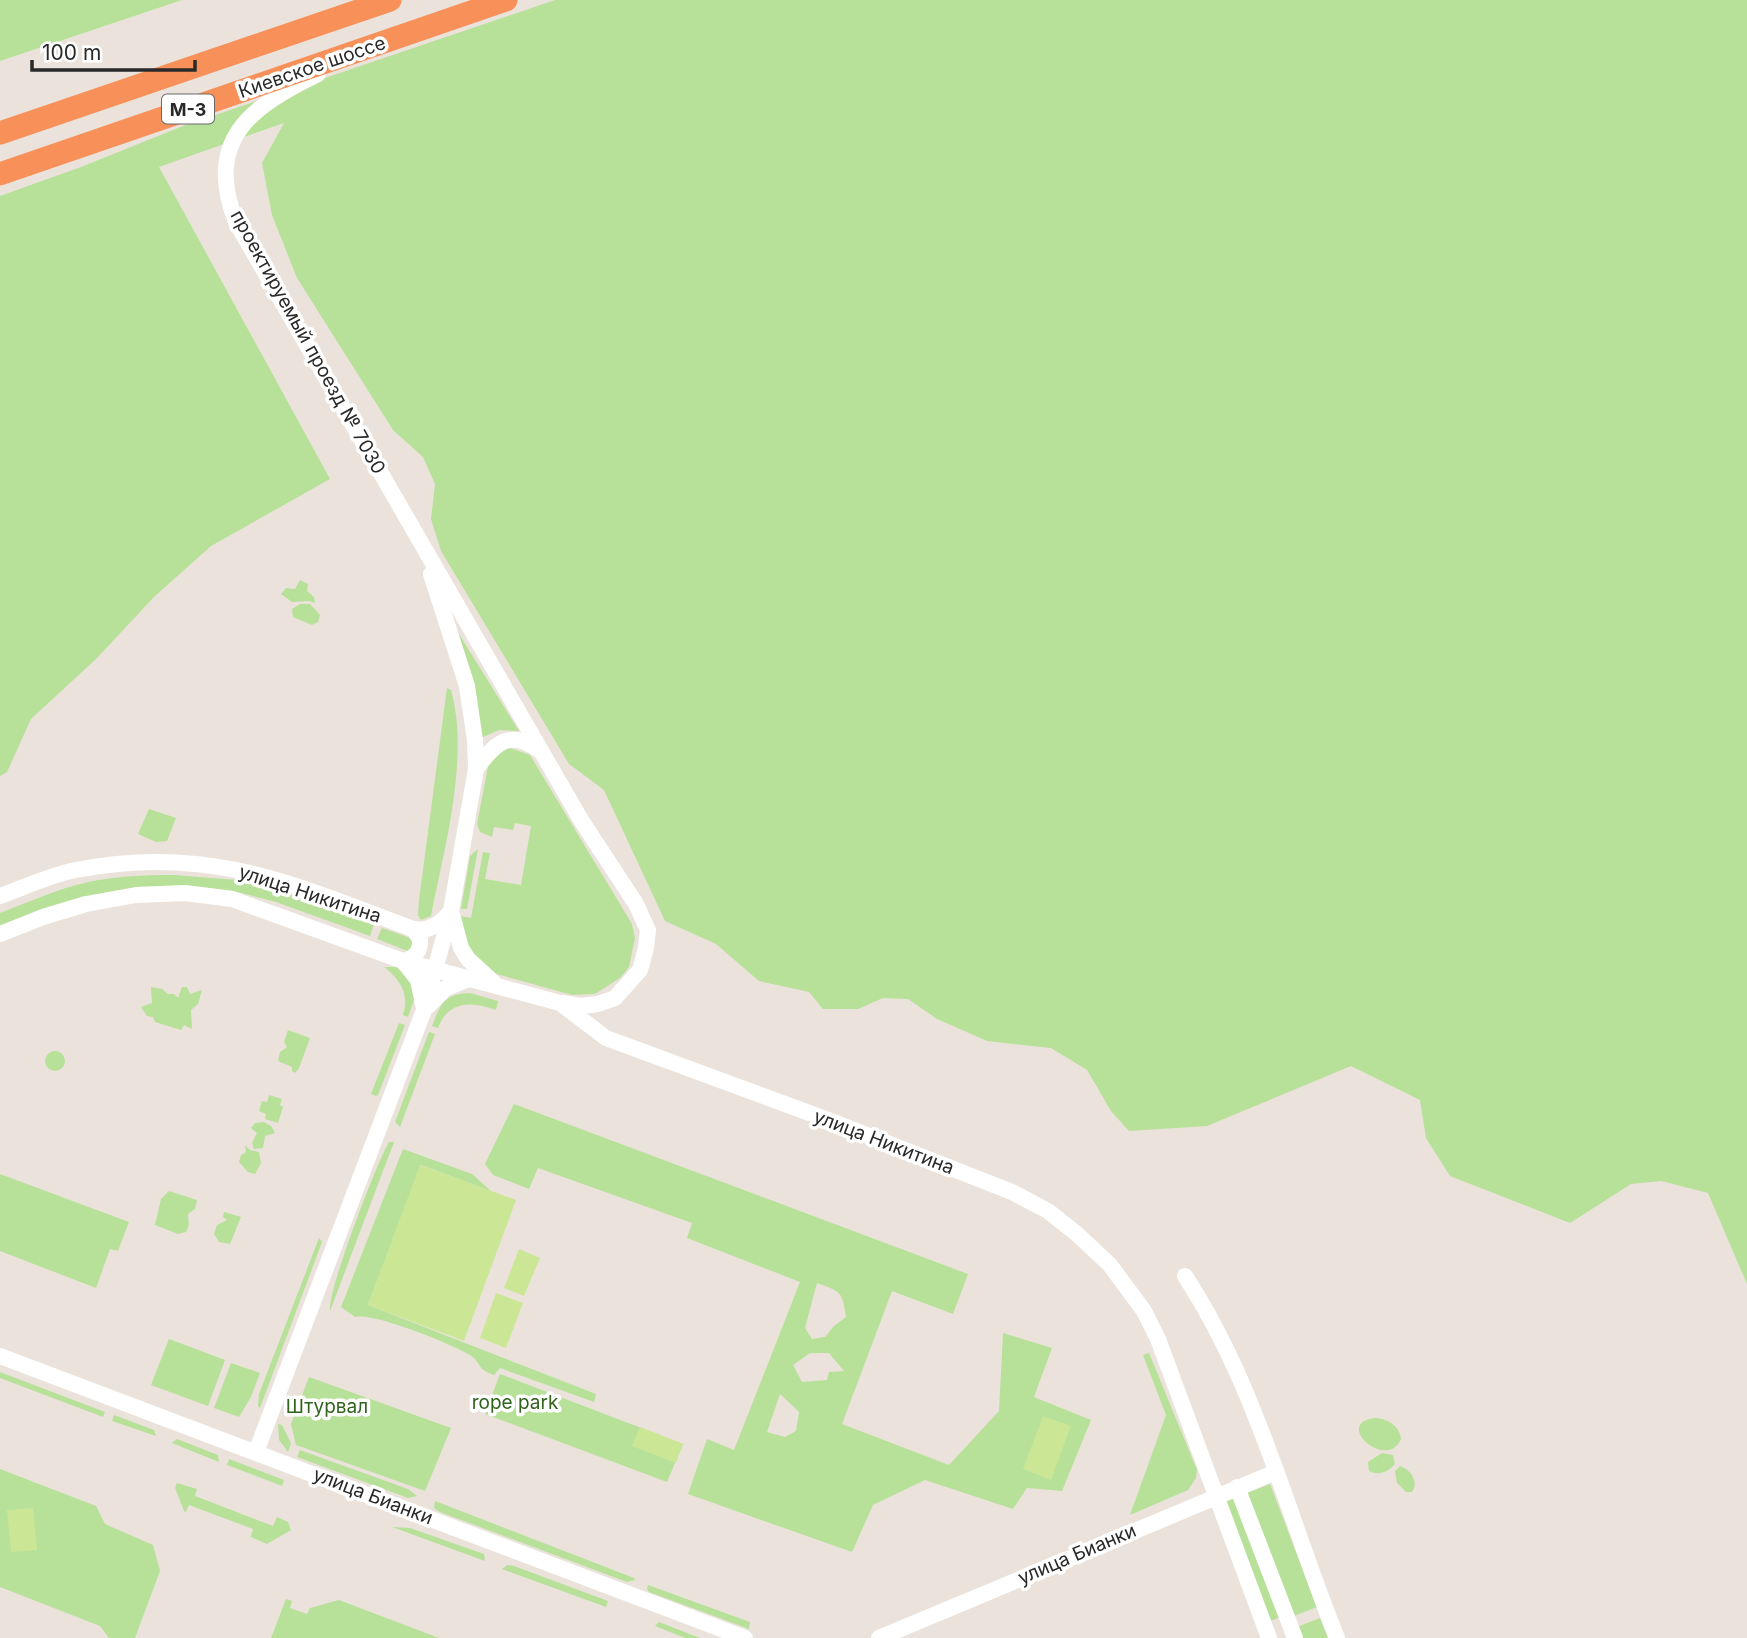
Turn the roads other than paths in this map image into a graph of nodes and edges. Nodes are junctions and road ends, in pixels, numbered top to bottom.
1 (390, 0) edge
2 (506, 0) edge
3 (377, 45) junction
4 (0, 133) edge
5 (0, 174) edge
6 (421, 545) junction
7 (542, 753) junction
8 (476, 769) junction
9 (0, 896) edge
10 (451, 911) junction
11 (413, 929) junction
12 (0, 934) edge
13 (403, 961) junction
14 (436, 969) junction
15 (471, 978) junction
16 (495, 984) junction
17 (560, 1003) junction
18 (424, 1010) junction
19 (1185, 1276) dead end
20 (0, 1356) edge
21 (256, 1452) junction
22 (1276, 1472) junction
23 (1237, 1487) junction
24 (1217, 1496) junction
25 (745, 1638) edge
26 (879, 1638) edge
27 (1269, 1638) edge
28 (1295, 1638) edge
29 (1337, 1638) edge

1 - 4 highway, Киевское шоссе / М-3
2 - 3 highway, Киевское шоссе / М-3
3 - 5 highway, Киевское шоссе / М-3
3 - 6 street, проектируемый проезд № 7030
6 - 7 street, проектируемый проезд № 7030
6 - 8 street, проектируемый проезд № 7030
7 - 8 street
7 - 17 street, проектируемый проезд № 7030
8 - 10 street, проектируемый проезд № 7030
9 - 11 street, улица Никитина
10 - 11 street
10 - 14 street, проектируемый проезд № 7030
10 - 16 street
11 - 13 street
12 - 13 street, улица Никитина
13 - 14 street, улица Никитина
13 - 18 street
14 - 15 street, улица Никитина
14 - 18 street, проектируемый проезд № 7030
15 - 16 street, улица Никитина
15 - 18 street
16 - 17 street, улица Никитина
17 - 24 street, улица Никитина
18 - 21 street, проектируемый проезд № 7030
19 - 22 street
20 - 21 street, улица Бианки
21 - 25 street, улица Бианки
22 - 23 street, улица Бианки
22 - 29 street
23 - 24 street, улица Бианки
23 - 28 street
24 - 26 street, улица Бианки
24 - 27 street, улица Никитина

